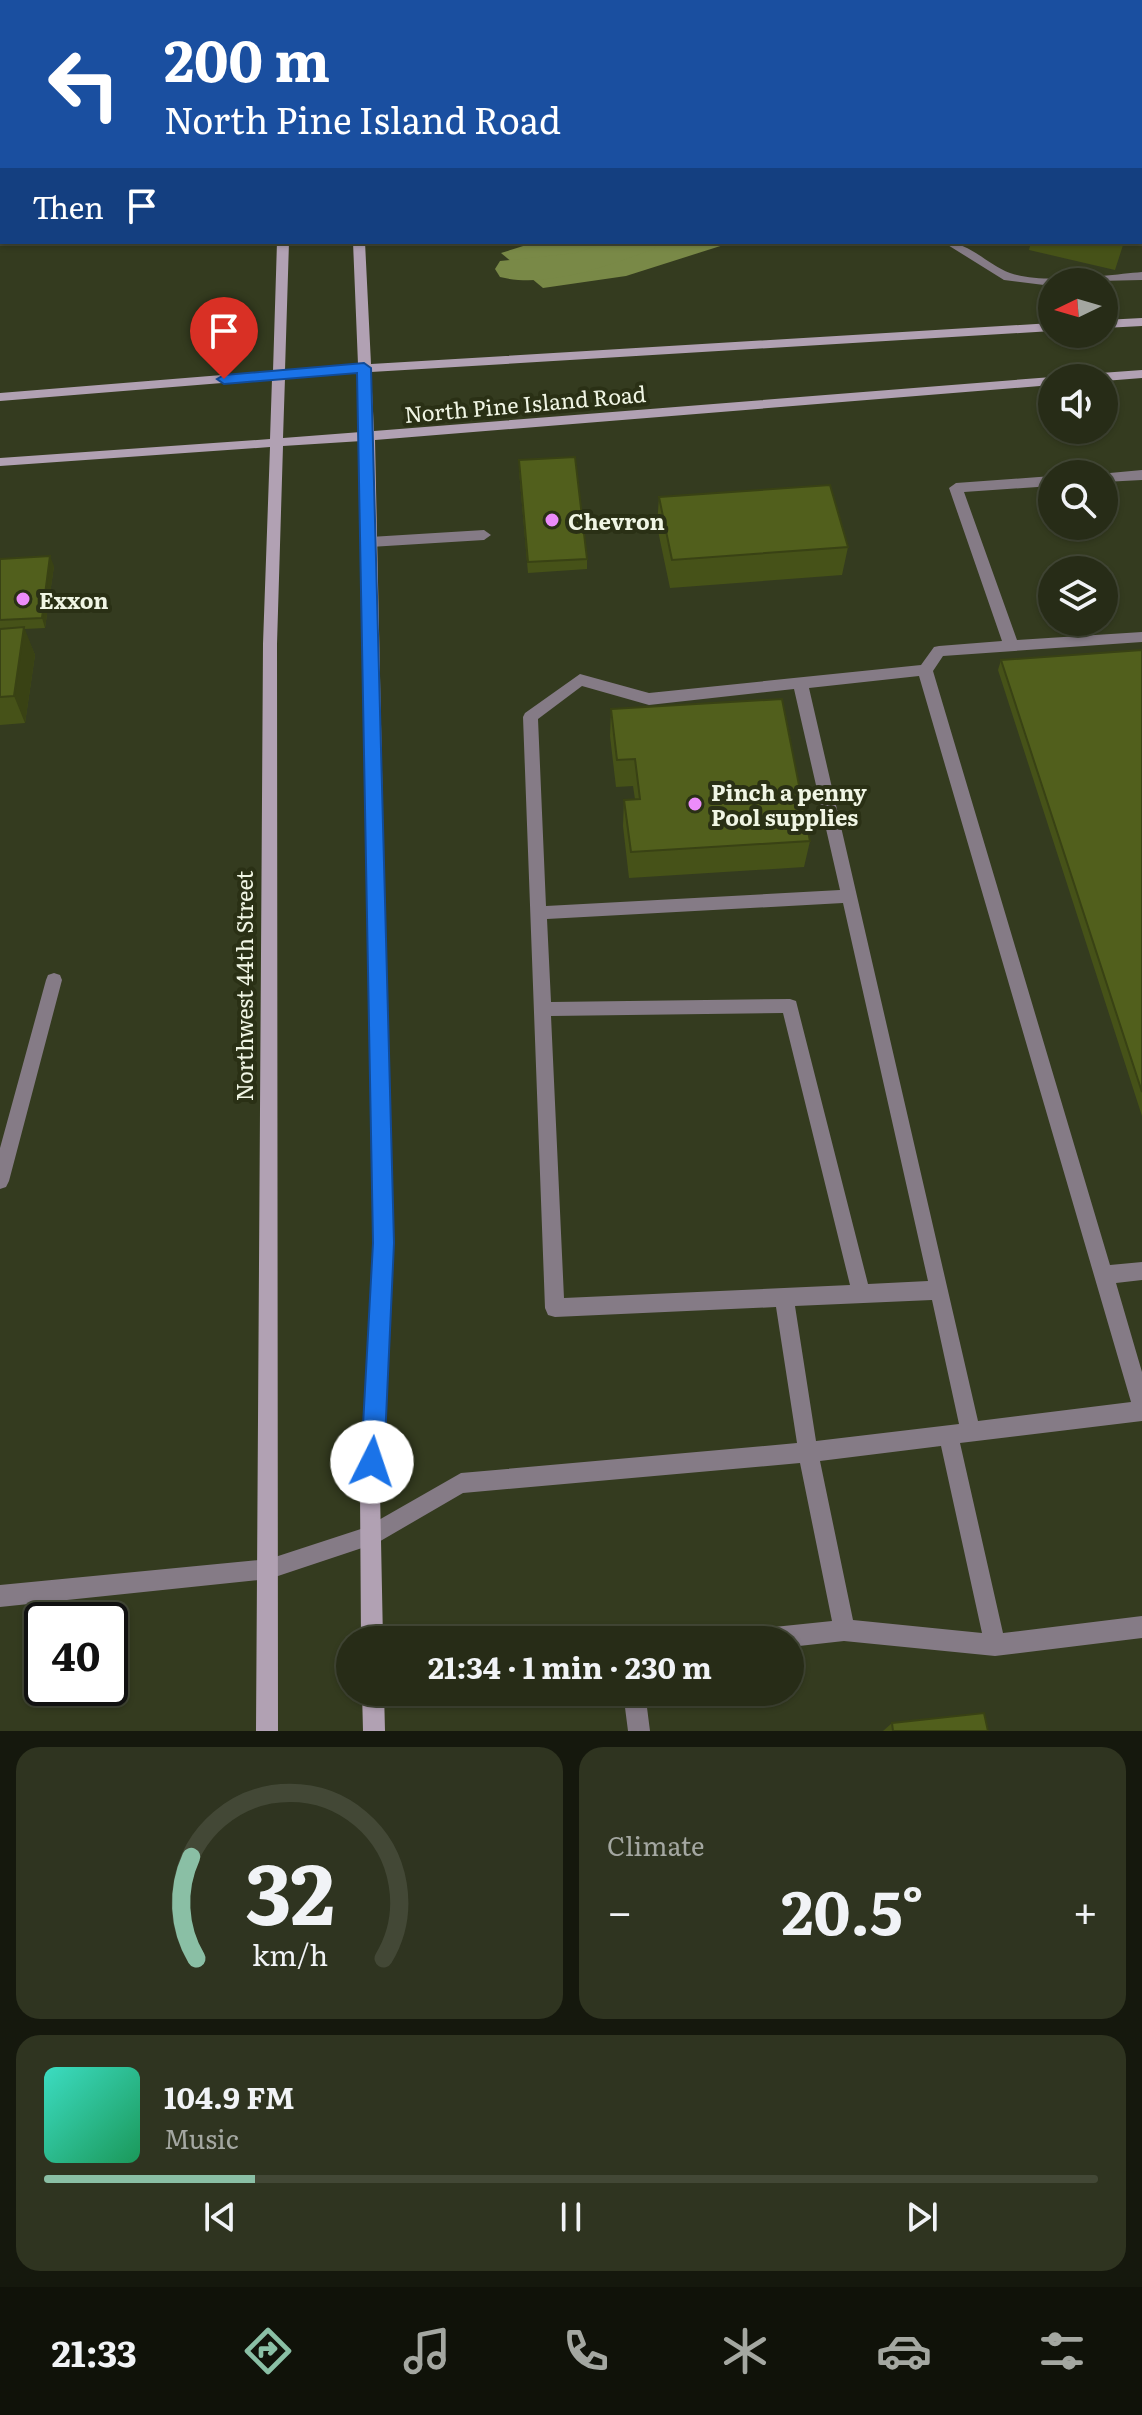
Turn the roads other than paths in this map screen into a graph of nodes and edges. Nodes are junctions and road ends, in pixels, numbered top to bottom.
1 (283, 244) edge
2 (359, 244) edge
3 (952, 244) edge
4 (1142, 276) edge
5 (1118, 278) edge
6 (1038, 280) edge
7 (1142, 322) edge
8 (1118, 323) edge
9 (1038, 328) edge
10 (364, 368) junction
11 (1142, 374) edge
12 (280, 375) junction
13 (1118, 376) edge
14 (1038, 382) edge
15 (0, 397) edge
16 (368, 436) junction
17 (276, 443) junction
18 (0, 462) edge
19 (1142, 475) edge
20 (1118, 476) edge
21 (1038, 482) edge
22 (484, 535) dead end
23 (370, 542) junction
24 (1142, 637) edge
25 (1011, 645) junction
26 (925, 670) junction
27 (800, 683) junction
28 (850, 896) junction
29 (539, 913) junction
30 (54, 980) dead end
31 (543, 1009) junction
32 (0, 1181) edge
33 (1142, 1271) edge
34 (1104, 1275) junction
35 (939, 1290) junction
36 (861, 1293) junction
37 (784, 1297) junction
38 (1142, 1408) edge
39 (971, 1432) junction
40 (948, 1434) junction
41 (808, 1451) junction
42 (370, 1536) junction
43 (269, 1569) junction
44 (0, 1596) edge
45 (372, 1626) edge
46 (1142, 1627) edge
47 (844, 1630) junction
48 (804, 1634) edge
49 (995, 1645) junction
50 (373, 1706) edge
51 (636, 1706) edge
52 (267, 1731) edge
53 (374, 1731) edge
54 (639, 1731) edge

1 - 12 street, Northwest 44th Street
2 - 10 street
3 - 6 street
4 - 5 street
7 - 8 street
9 - 10 street, North Pine Island Road
10 - 12 street, North Pine Island Road
10 - 16 street
11 - 13 street
12 - 15 street, North Pine Island Road
12 - 17 street, Northwest 44th Street
14 - 16 street, North Pine Island Road
16 - 17 street, North Pine Island Road
16 - 23 street
17 - 18 street, North Pine Island Road
17 - 43 street, Northwest 44th Street
19 - 20 street
21 - 25 street
22 - 23 street
23 - 42 street
24 - 25 street
25 - 26 street
26 - 27 street
26 - 34 street
27 - 28 street
27 - 29 street
28 - 29 street
28 - 35 street
29 - 31 street
30 - 32 street
31 - 36 street
31 - 37 street
33 - 34 street
34 - 38 street
35 - 36 street
35 - 39 street
36 - 37 street
37 - 41 street
38 - 39 street
39 - 40 street
40 - 41 street
40 - 49 street
41 - 42 street
41 - 47 street
42 - 43 street
42 - 45 street
43 - 44 street
43 - 52 street, Northwest 44th Street
46 - 49 street
47 - 48 street
47 - 49 street
50 - 53 street
51 - 54 street

